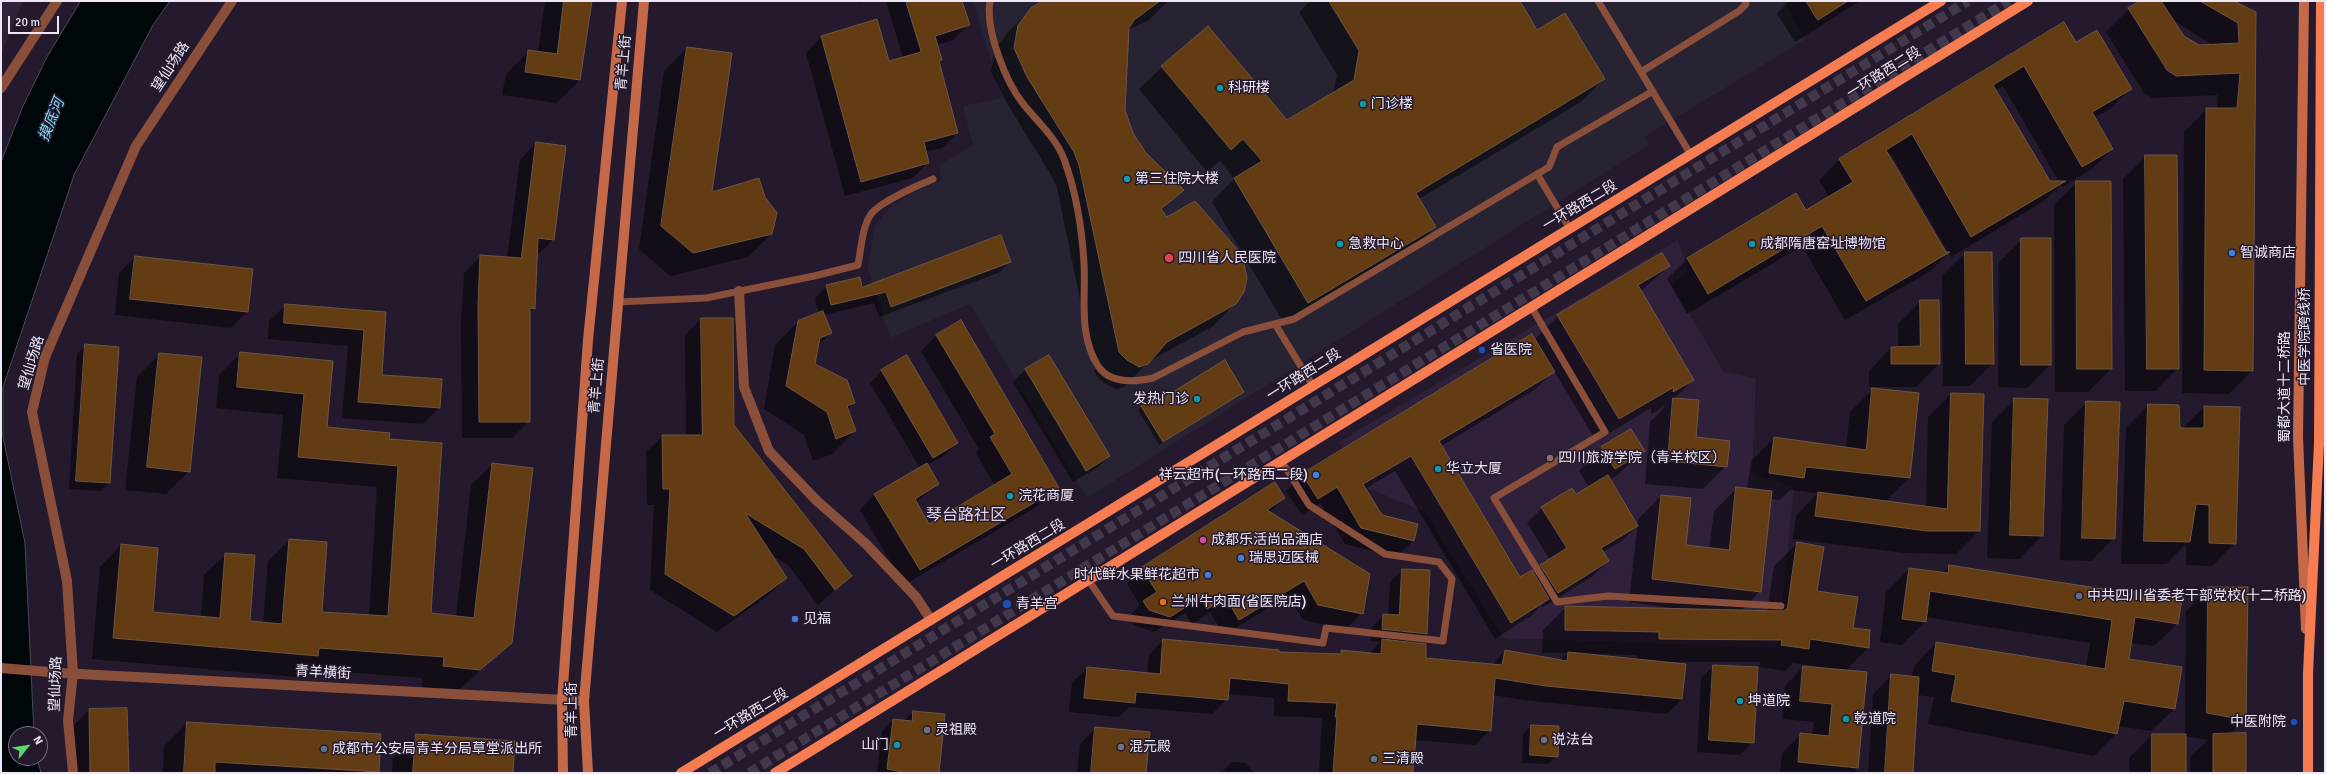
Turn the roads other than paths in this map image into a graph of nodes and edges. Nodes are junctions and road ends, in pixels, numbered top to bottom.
1 (57, 1) edge
2 (232, 1) edge
3 (622, 1) edge
4 (644, 1) edge
5 (990, 1) edge
6 (1598, 1) edge
7 (1745, 1) edge
8 (1941, 1) edge
9 (2028, 1) edge
10 (2297, 1) edge
11 (2304, 1) edge
12 (2322, 1) edge
13 (2304, 14) junction
14 (1642, 72) junction
15 (1, 88) edge
16 (1653, 91) junction
17 (1691, 155) junction
18 (1537, 174) junction
19 (933, 179) dead end
20 (1570, 229) junction
21 (739, 291) junction
22 (618, 302) junction
23 (1532, 308) junction
24 (1275, 324) junction
25 (1313, 386) junction
26 (1282, 462) junction
27 (1089, 580) junction
28 (1781, 606) dead end
29 (931, 620) junction
30 (1, 668) edge
31 (73, 673) junction
32 (2308, 673) junction
33 (562, 700) junction
34 (584, 701) junction
35 (73, 773) edge
36 (563, 773) edge
37 (588, 773) edge
38 (681, 773) edge
39 (774, 773) edge
40 (2308, 773) edge

1 - 15 street
2 - 31 street, 望仙场路
3 - 33 main road, 青羊上街
4 - 22 main road, 青羊上街
5 - 24 lane
6 - 14 lane
7 - 14 lane
8 - 17 main road, 一环路西二段
9 - 23 main road, 一环路西二段
10 - 13 main road
11 - 13 main road, 蜀都大道十二桥路
12 - 32 main road, 中医学院跨线桥, bridge
13 - 32 main road, 蜀都大道十二桥路
14 - 16 lane
16 - 17 lane
16 - 18 lane
17 - 20 main road, 一环路西二段
18 - 20 lane
18 - 24 lane
19 - 21 lane
20 - 25 main road, 一环路西二段
21 - 22 lane
21 - 29 street
22 - 34 main road, 青羊上街
23 - 26 main road, 一环路西二段
23 - 28 lane
24 - 25 lane
25 - 29 main road, 一环路西二段
26 - 27 main road, 一环路西二段
26 - 27 lane
27 - 39 main road, 一环路西二段
29 - 38 main road, 一环路西二段
30 - 31 street, 青羊横街
31 - 33 street, 青羊横街
31 - 35 street, 望仙场路
32 - 40 main road, 蜀都大道十二桥路
33 - 34 street, 青羊横街
33 - 36 main road, 青羊上街
34 - 37 main road, 青羊上街

